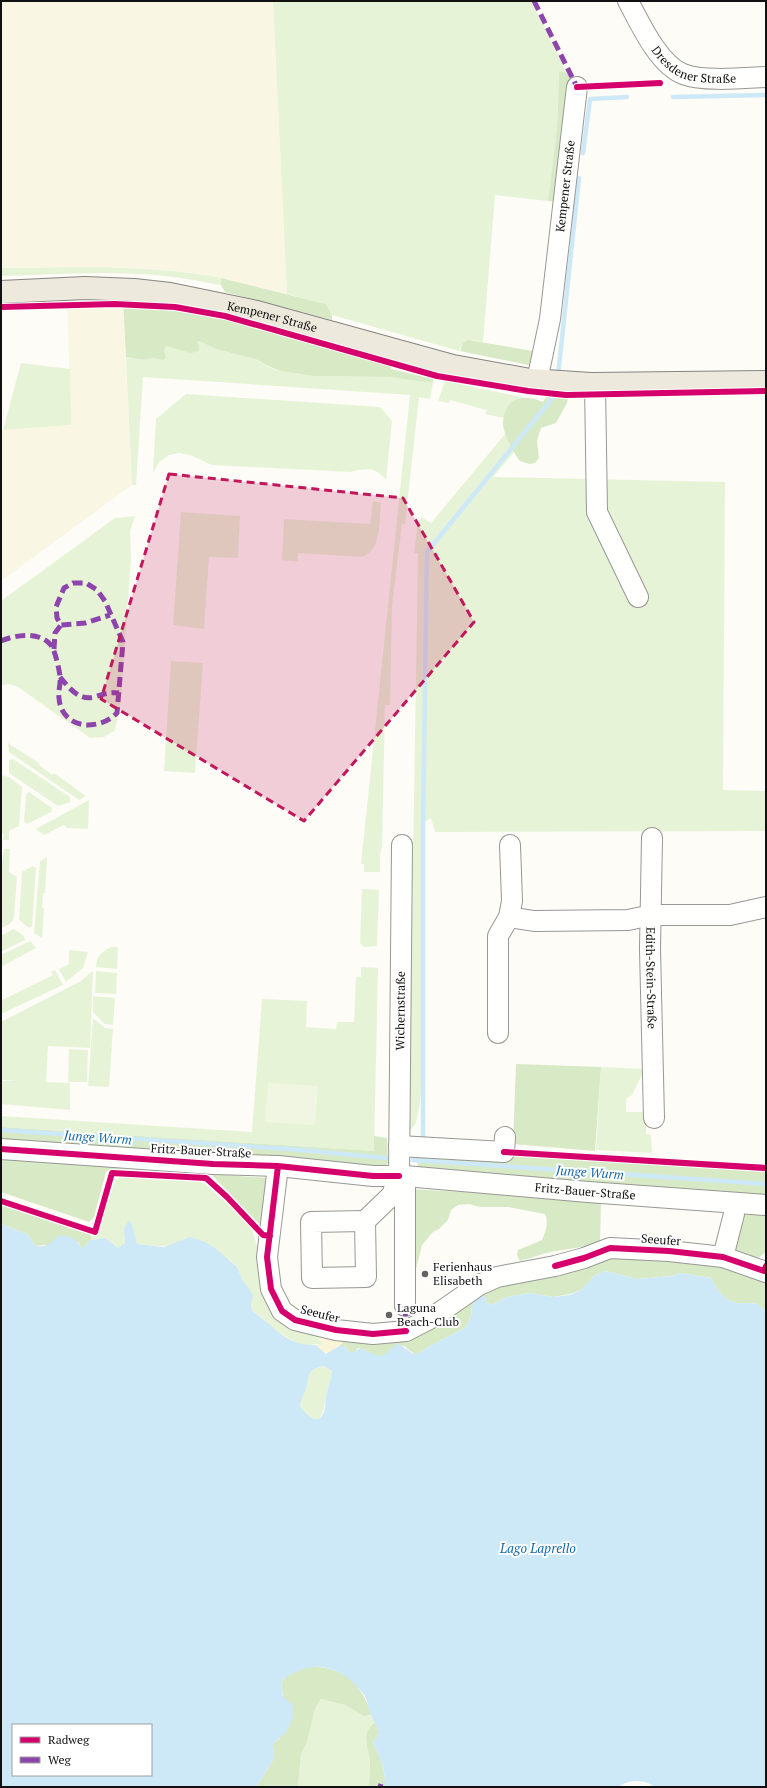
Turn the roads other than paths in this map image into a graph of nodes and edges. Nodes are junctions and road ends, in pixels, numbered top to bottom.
1 (628, 1) edge
2 (766, 77) edge
3 (577, 87) dead end
4 (1, 292) edge
5 (534, 381) junction
6 (766, 382) edge
7 (595, 384) junction
8 (638, 597) dead end
9 (652, 838) dead end
10 (402, 845) dead end
11 (510, 846) dead end
12 (766, 907) edge
13 (652, 915) junction
14 (509, 917) junction
15 (498, 1033) dead end
16 (654, 1118) dead end
17 (505, 1137) dead end
18 (399, 1146) junction
19 (1, 1149) edge
20 (278, 1166) junction
21 (402, 1176) junction
22 (733, 1203) junction
23 (766, 1205) edge
24 (365, 1221) dead end
25 (723, 1256) junction
26 (765, 1270) edge
27 (405, 1306) dead end

1 - 2 street, Dresdener Straße
3 - 5 street, Kempener Straße
4 - 5 main road, Kempener Straße
5 - 7 main road, Kempener Straße
6 - 7 main road, Kempener Straße
7 - 8 street
9 - 13 street, Edith-Stein-Straße
10 - 18 street, Wichernstraße
11 - 14 street
12 - 13 street
13 - 14 street
13 - 16 street, Edith-Stein-Straße
14 - 15 street
17 - 18 street
18 - 21 street, Wichernstraße
19 - 20 street, Fritz-Bauer-Straße
20 - 21 street, Fritz-Bauer-Straße
20 - 25 street, Seeufer
21 - 22 street, Fritz-Bauer-Straße
21 - 24 street
21 - 27 street
22 - 23 street, Fritz-Bauer-Straße
22 - 25 street
25 - 26 street, Seeufer

